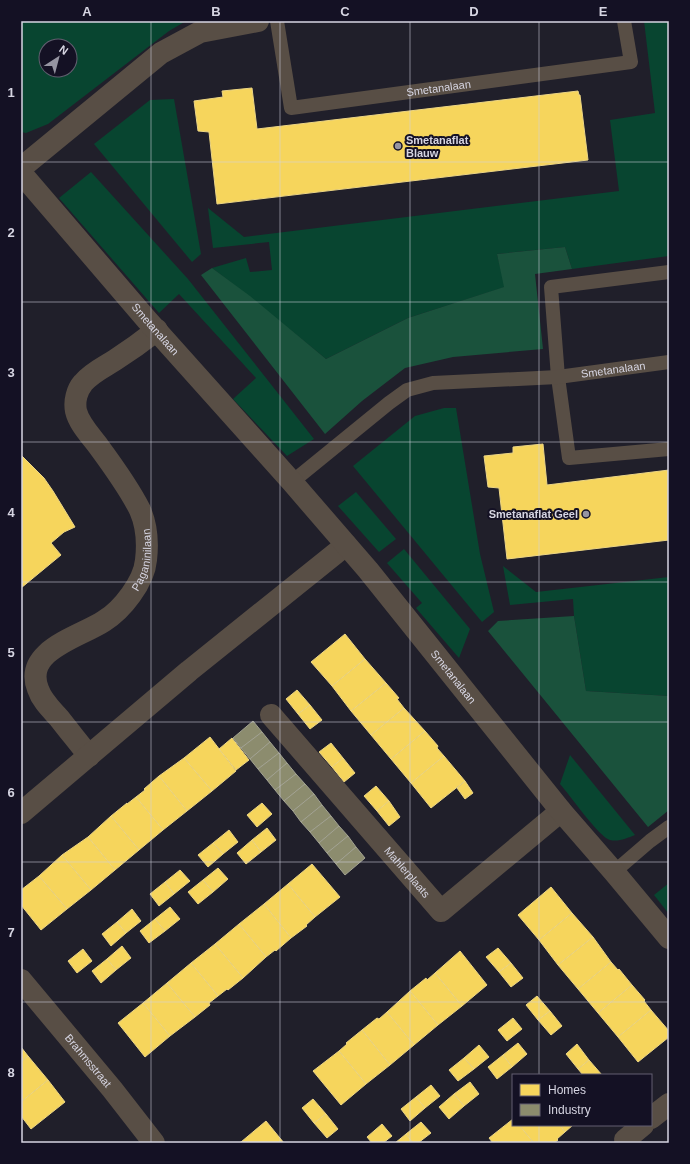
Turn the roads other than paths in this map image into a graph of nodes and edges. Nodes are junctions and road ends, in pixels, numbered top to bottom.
1 (258, 21) edge
2 (277, 21) edge
3 (624, 21) edge
4 (21, 168) edge
5 (21, 173) edge
6 (669, 272) edge
7 (156, 330) junction
8 (669, 362) edge
9 (558, 377) junction
10 (669, 449) edge
11 (292, 482) junction
12 (346, 545) junction
13 (271, 715) dead end
14 (90, 756) junction
15 (561, 811) junction
16 (21, 813) edge
17 (669, 827) edge
18 (614, 872) junction
19 (669, 938) edge
20 (21, 980) edge
21 (669, 1104) edge
22 (652, 1117) edge
23 (641, 1126) edge
24 (154, 1143) edge
25 (627, 1143) edge

1 - 4 street
2 - 3 lane, Smetanalaan
5 - 7 street, Smetanalaan
6 - 9 lane
7 - 11 street, Smetanalaan
7 - 14 street, Paganinilaan
8 - 9 lane, Smetanalaan
9 - 10 lane
9 - 11 lane, Smetanalaan
11 - 12 street, Smetanalaan
12 - 14 street
12 - 15 street, Smetanalaan
13 - 15 street, Mahlerplaats
14 - 16 street
15 - 18 street, Smetanalaan
17 - 18 lane
18 - 19 street, Smetanalaan
20 - 24 street, Brahmsstraat
21 - 22 street
23 - 25 street

